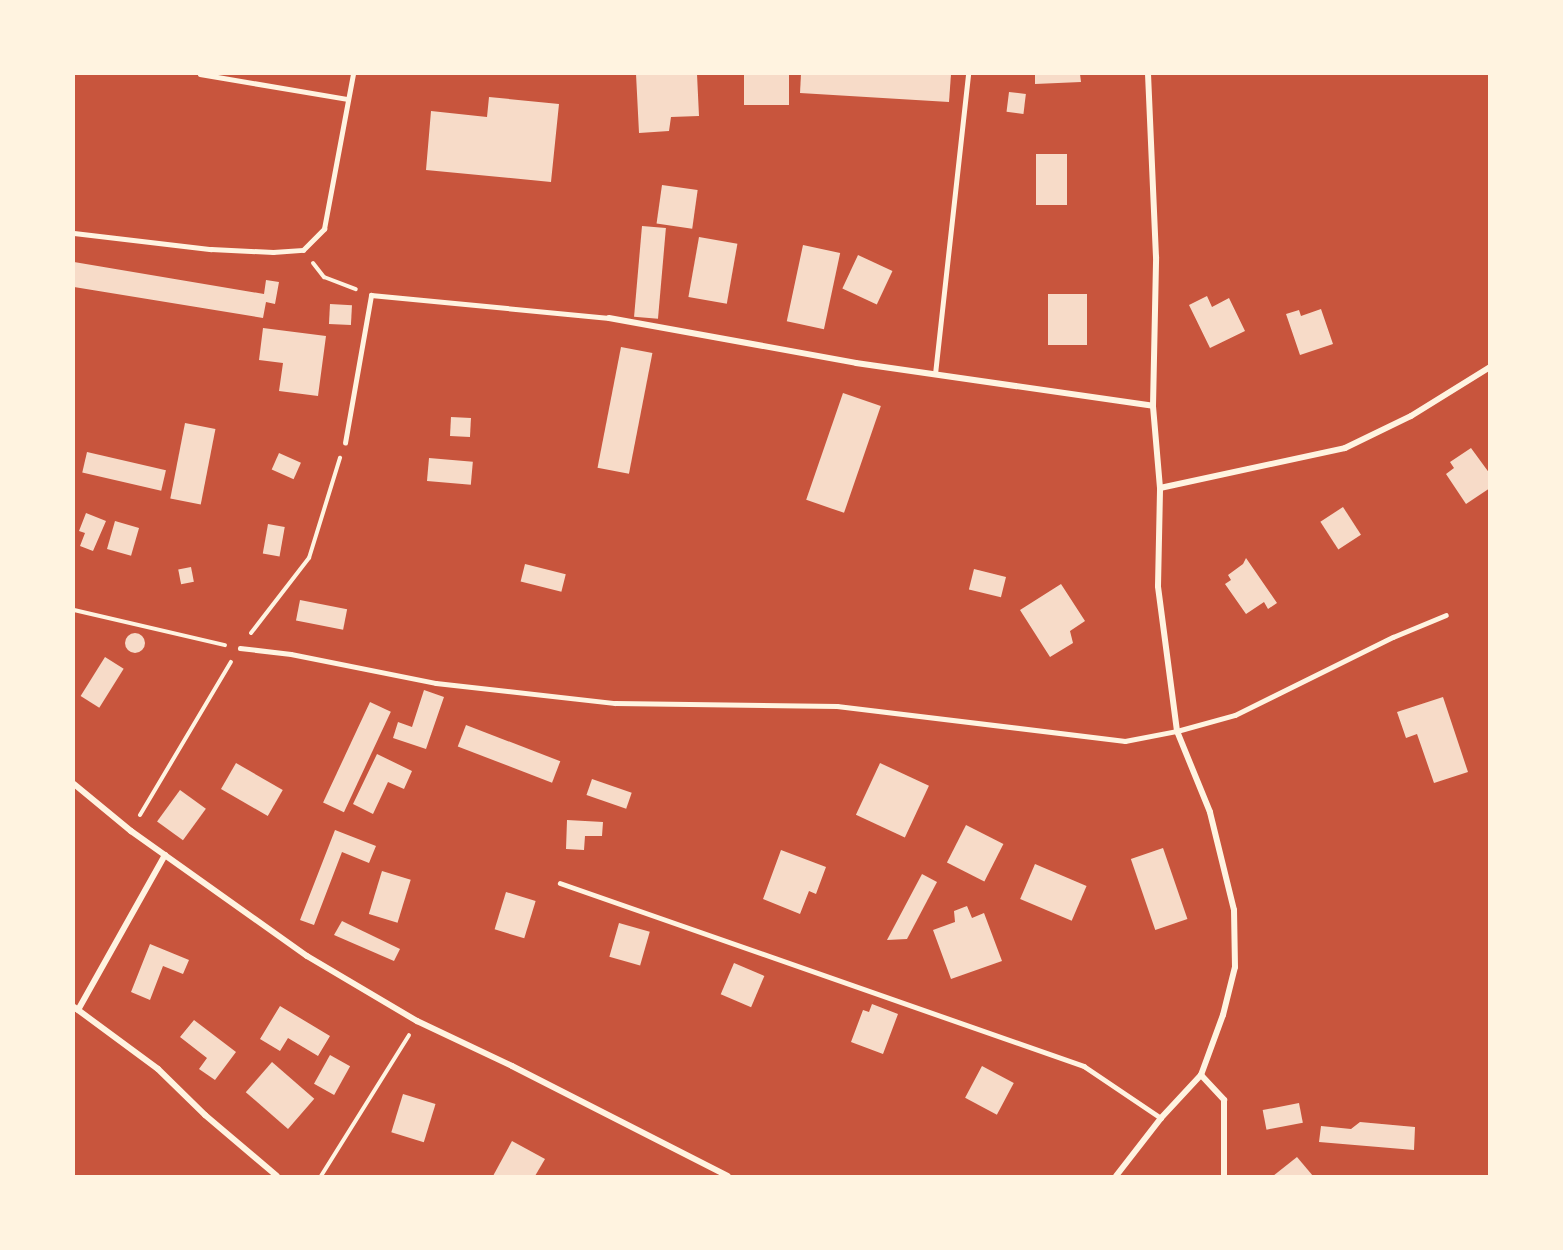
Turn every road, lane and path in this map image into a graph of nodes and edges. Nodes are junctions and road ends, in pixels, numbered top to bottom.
1 (200, 74) edge
2 (353, 74) edge
3 (968, 74) edge
4 (1148, 74) edge
5 (348, 99) junction
6 (74, 233) edge
7 (324, 277) dead end
8 (371, 295) junction
9 (609, 318) joint
10 (1490, 367) edge
11 (935, 374) junction
12 (1153, 406) junction
13 (345, 443) dead end
14 (1160, 488) junction
15 (74, 610) edge
16 (1446, 615) dead end
17 (240, 648) joint
18 (1177, 731) junction
19 (74, 784) edge
20 (165, 855) junction
21 (560, 883) dead end
22 (76, 1008) edge
23 (417, 1021) junction
24 (1201, 1075) junction
25 (1161, 1118) junction
26 (277, 1176) edge
27 (321, 1176) edge
28 (728, 1176) edge
29 (1116, 1176) edge
30 (1224, 1176) edge

1 - 5 lane
2 - 5 lane
3 - 11 lane
4 - 12 street
5 - 6 lane
7 - 8 path
8 - 9 lane
8 - 13 lane
9 - 11 street
10 - 14 street
11 - 12 street
12 - 14 street
14 - 18 street
15 - 17 path
16 - 18 lane
17 - 18 lane
18 - 24 street
19 - 20 street
20 - 22 street
20 - 23 street
21 - 25 lane
22 - 26 street
23 - 27 path
23 - 28 street
24 - 25 street
24 - 30 street
25 - 29 street

